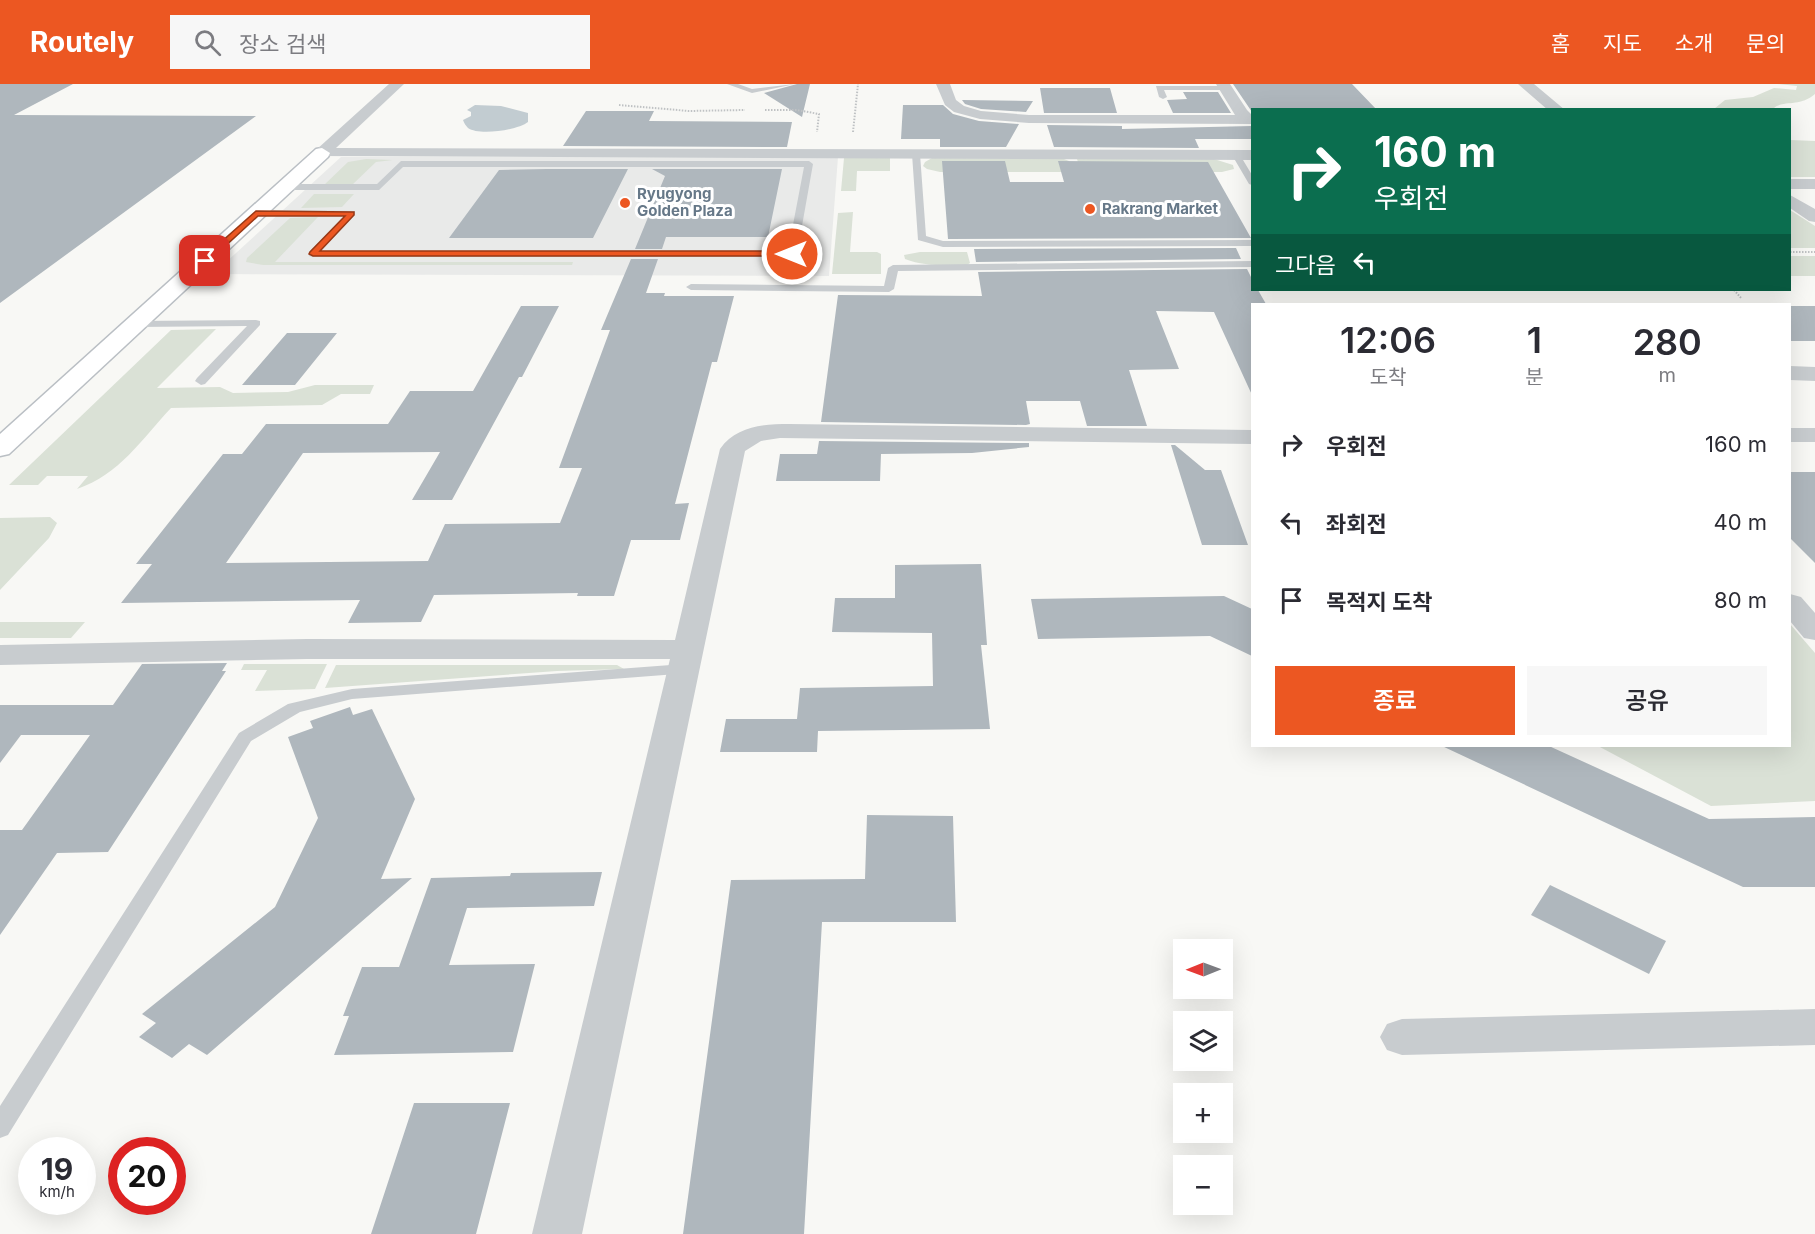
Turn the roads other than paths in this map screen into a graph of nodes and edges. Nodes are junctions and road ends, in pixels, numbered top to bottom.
1 (397, 84) edge
2 (731, 84) edge
3 (790, 84) edge
4 (943, 84) edge
5 (1525, 84) edge
6 (1224, 86) edge
7 (1163, 97) dead end
8 (1555, 108) edge
9 (1251, 120) edge
10 (322, 153) junction
11 (916, 154) junction
12 (1244, 155) edge
13 (406, 159) junction
14 (1251, 179) edge
15 (1791, 184) edge
16 (1815, 184) edge
17 (285, 187) junction
18 (1791, 201) edge
19 (256, 213) junction
20 (1815, 217) edge
21 (1251, 243) edge
22 (1251, 264) edge
23 (691, 287) dead end
24 (136, 324) junction
25 (1791, 374) edge
26 (1815, 374) edge
27 (201, 381) dead end
28 (1791, 435) edge
29 (1815, 435) edge
30 (1251, 437) edge
31 (0, 448) edge
32 (1791, 604) edge
33 (1815, 631) edge
34 (0, 655) edge
35 (685, 660) junction
36 (1815, 1027) edge
37 (1402, 1037) dead end
38 (0, 1127) edge
39 (557, 1234) edge

1 - 10 street
2 - 3 lane
4 - 9 street
5 - 8 street
6 - 7 lane
6 - 9 street
10 - 13 street
10 - 17 main road
11 - 12 street
11 - 13 street
11 - 21 lane
12 - 14 lane
13 - 17 lane
13 - 19 lane
15 - 16 street
17 - 19 main road
18 - 20 street
19 - 24 main road
22 - 23 lane
24 - 27 lane
24 - 31 main road
25 - 26 street
28 - 29 street
30 - 35 street
32 - 33 street
34 - 35 street
35 - 38 lane
35 - 39 street
36 - 37 street

